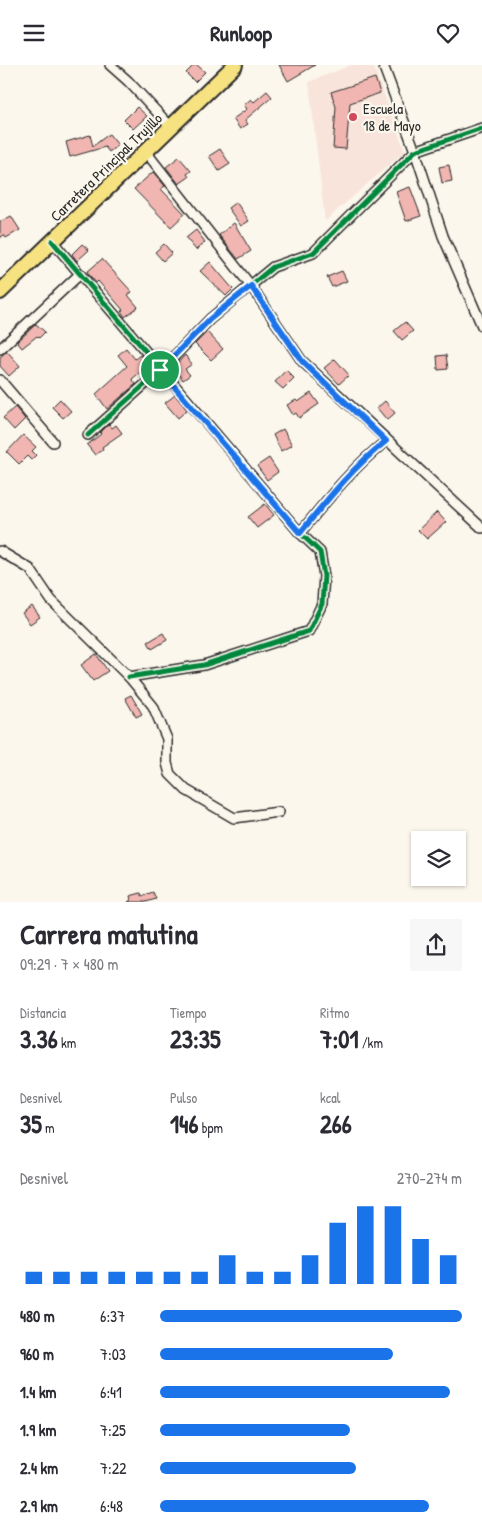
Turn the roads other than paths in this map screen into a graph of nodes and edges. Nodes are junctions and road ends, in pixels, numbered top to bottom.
1 (110, 65) edge
2 (235, 65) edge
3 (383, 65) edge
4 (171, 127) junction
5 (482, 128) edge
6 (415, 151) junction
7 (146, 152) junction
8 (52, 241) junction
9 (80, 273) junction
10 (251, 286) junction
11 (0, 292) edge
12 (482, 326) edge
13 (0, 349) edge
14 (160, 370) junction
15 (0, 380) edge
16 (88, 435) dead end
17 (386, 441) junction
18 (53, 443) dead end
19 (482, 528) edge
20 (300, 533) junction
21 (0, 551) edge
22 (129, 677) junction
23 (279, 813) dead end

1 - 4 street
2 - 4 main road, Carretera Principal Trujillo
3 - 6 street
4 - 7 main road, Carretera Principal Trujillo
5 - 6 street
6 - 10 street
6 - 12 street
7 - 8 main road, Carretera Principal Trujillo
7 - 10 street
8 - 9 street
8 - 11 main road, Carretera Principal Trujillo
9 - 13 street
9 - 14 street
10 - 14 street
10 - 17 street
14 - 16 street
14 - 20 street
15 - 18 street
17 - 19 street
17 - 20 street
20 - 22 street
21 - 22 street
22 - 23 street

